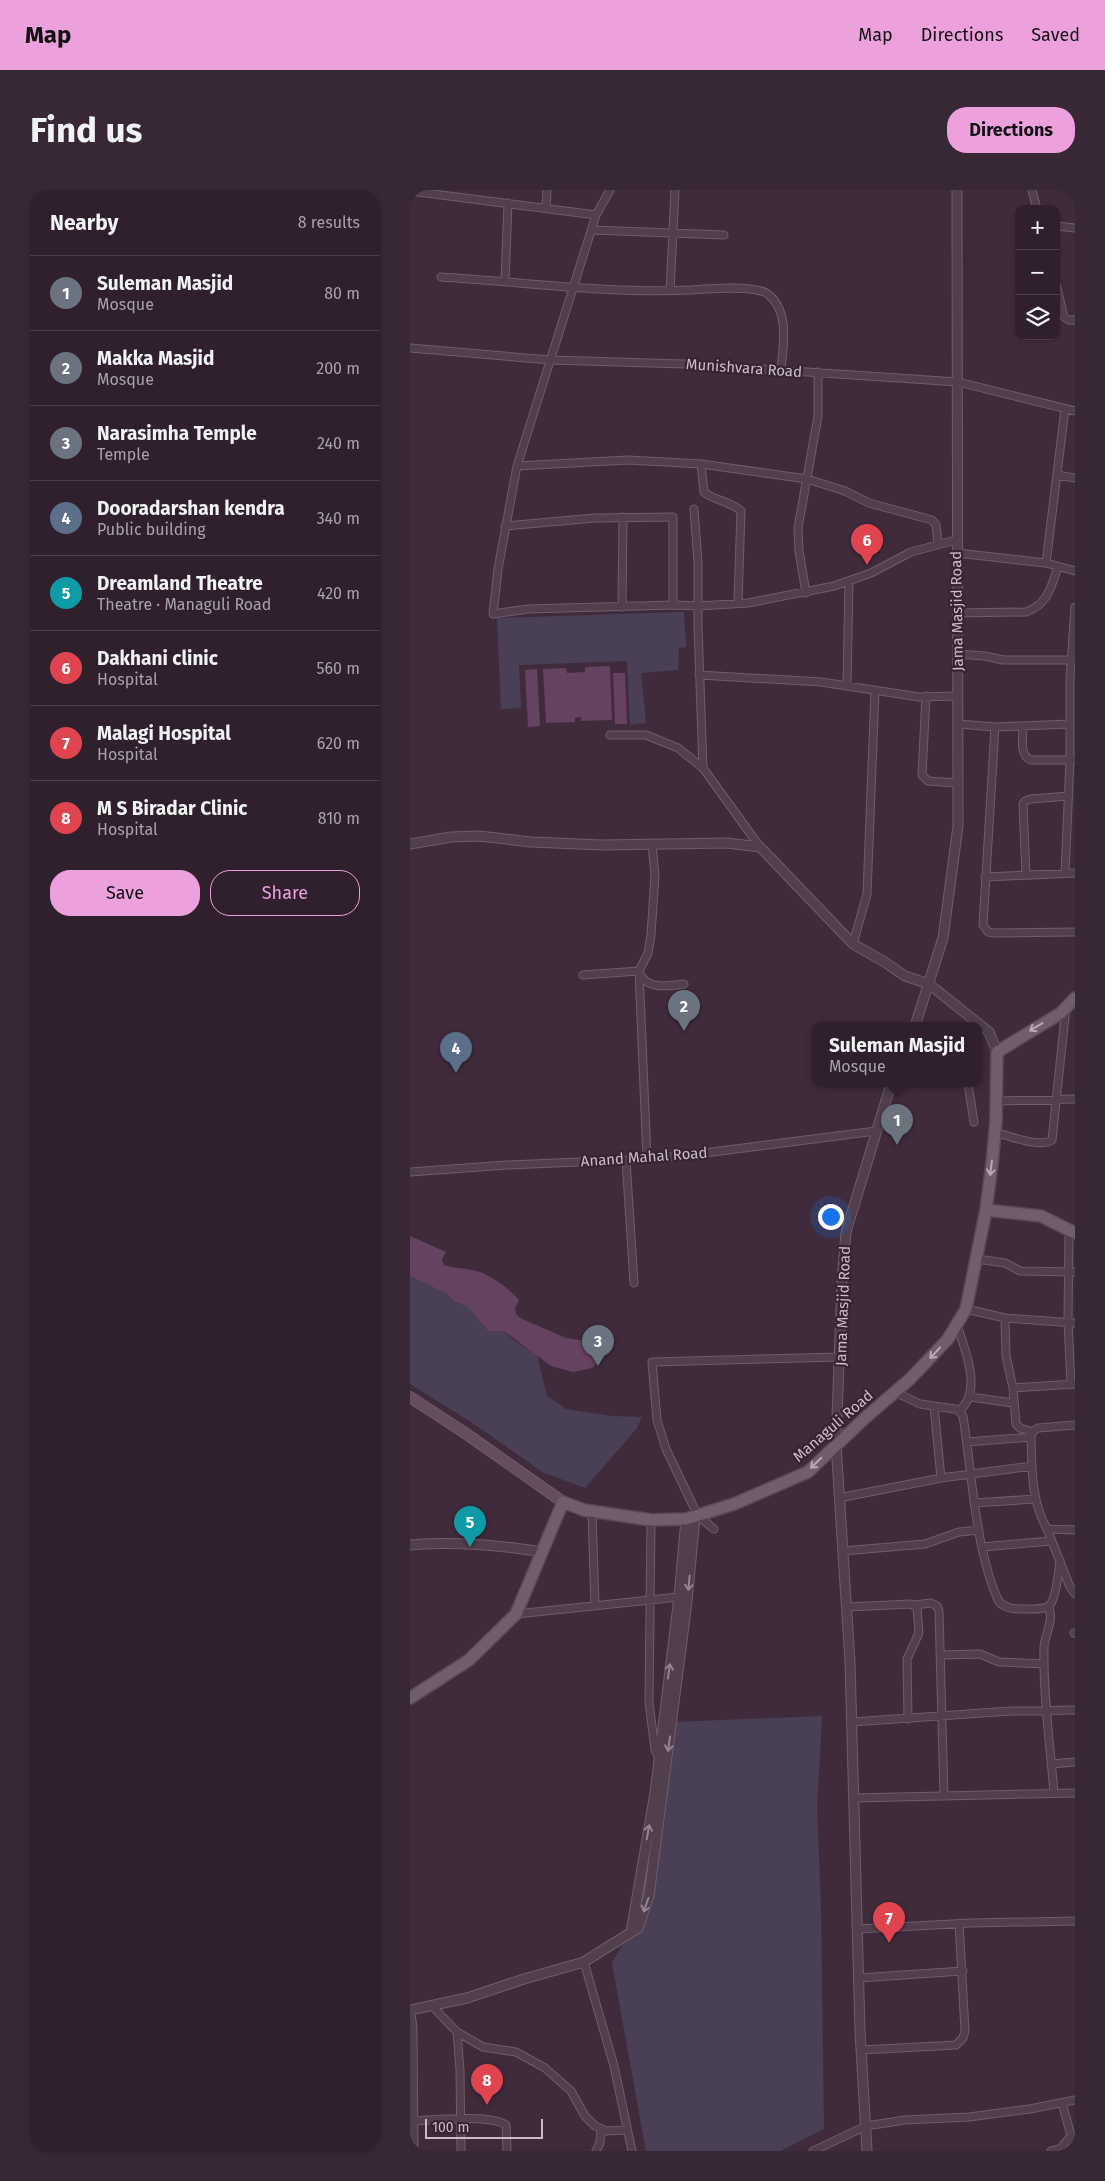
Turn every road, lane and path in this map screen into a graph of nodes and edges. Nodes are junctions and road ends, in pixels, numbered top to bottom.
1 (547, 190) edge
2 (610, 190) edge
3 (675, 190) edge
4 (957, 190) edge
5 (1032, 190) edge
6 (410, 191) edge
7 (508, 203) junction
8 (1036, 205) edge
9 (546, 208) junction
10 (596, 215) junction
11 (1060, 226) edge
12 (1075, 228) edge
13 (592, 230) junction
14 (674, 232) junction
15 (724, 234) dead end
16 (441, 277) dead end
17 (505, 281) junction
18 (572, 286) junction
19 (670, 291) junction
20 (1059, 295) edge
21 (1075, 320) edge
22 (410, 348) edge
23 (550, 360) junction
24 (782, 370) junction
25 (818, 372) junction
26 (958, 382) junction
27 (1065, 409) junction
28 (1075, 412) edge
29 (700, 464) junction
30 (517, 466) junction
31 (1057, 475) junction
32 (1075, 478) edge
33 (807, 479) junction
34 (694, 509) dead end
35 (623, 517) junction
36 (505, 526) junction
37 (956, 540) junction
38 (938, 544) junction
39 (957, 553) junction
40 (1046, 563) junction
41 (1058, 567) junction
42 (1075, 570) edge
43 (849, 581) junction
44 (806, 593) junction
45 (738, 602) junction
46 (673, 605) junction
47 (699, 606) junction
48 (622, 607) junction
49 (1075, 607) edge
50 (957, 613) junction
51 (957, 654) junction
52 (1071, 660) junction
53 (700, 675) junction
54 (848, 686) junction
55 (874, 691) junction
56 (926, 696) junction
57 (958, 696) junction
58 (958, 724) junction
59 (1070, 724) junction
60 (1023, 726) junction
61 (995, 727) junction
62 (610, 735) dead end
63 (1073, 760) edge
64 (703, 768) junction
65 (958, 783) junction
66 (1069, 796) junction
67 (410, 844) edge
68 (652, 844) junction
69 (760, 847) junction
70 (1065, 873) junction
71 (1075, 873) edge
72 (1026, 875) junction
73 (985, 877) junction
74 (1075, 932) edge
75 (853, 944) junction
76 (639, 971) junction
77 (582, 975) dead end
78 (684, 984) dead end
79 (929, 984) junction
80 (1075, 998) edge
81 (1066, 1007) junction
82 (916, 1022) edge
83 (976, 1022) edge
84 (982, 1027) edge
85 (997, 1052) junction
86 (890, 1087) edge
87 (968, 1087) edge
88 (1057, 1098) junction
89 (1075, 1099) edge
90 (996, 1101) junction
91 (974, 1122) dead end
92 (876, 1130) junction
93 (995, 1132) junction
94 (647, 1158) junction
95 (626, 1160) junction
96 (410, 1172) edge
97 (986, 1210) junction
98 (1072, 1232) edge
99 (977, 1259) junction
100 (1072, 1272) edge
101 (634, 1283) dead end
102 (966, 1309) junction
103 (1005, 1318) junction
104 (1072, 1322) edge
105 (956, 1325) junction
106 (840, 1357) junction
107 (1073, 1384) edge
108 (1013, 1388) junction
109 (895, 1392) junction
110 (970, 1397) junction
111 (411, 1400) edge
112 (1013, 1403) junction
113 (934, 1406) junction
114 (959, 1411) junction
115 (1075, 1425) edge
116 (1032, 1434) junction
117 (967, 1442) junction
118 (836, 1444) junction
119 (1032, 1466) junction
120 (972, 1474) junction
121 (941, 1478) junction
122 (839, 1498) junction
123 (1036, 1499) junction
124 (563, 1502) junction
125 (975, 1503) junction
126 (592, 1512) junction
127 (693, 1517) junction
128 (652, 1520) junction
129 (714, 1529) dead end
130 (1047, 1529) junction
131 (979, 1530) junction
132 (1075, 1530) edge
133 (1051, 1541) junction
134 (410, 1544) edge
135 (982, 1547) junction
136 (843, 1551) junction
137 (544, 1552) junction
138 (1060, 1560) junction
139 (1075, 1594) edge
140 (679, 1597) junction
141 (650, 1600) junction
142 (915, 1605) junction
143 (595, 1606) junction
144 (1048, 1606) junction
145 (846, 1608) junction
146 (516, 1614) junction
147 (940, 1655) junction
148 (1044, 1664) junction
149 (410, 1698) edge
150 (1047, 1710) junction
151 (1075, 1710) edge
152 (942, 1716) junction
153 (908, 1719) junction
154 (852, 1722) junction
155 (659, 1759) junction
156 (1075, 1762) edge
157 (1051, 1764) junction
158 (667, 1765) junction
159 (1054, 1793) junction
160 (1075, 1793) edge
161 (944, 1796) junction
162 (854, 1798) junction
163 (1075, 1921) edge
164 (959, 1923) junction
165 (858, 1928) junction
166 (631, 1932) junction
167 (584, 1962) junction
168 (963, 1971) junction
169 (859, 1978) junction
170 (433, 2007) junction
171 (410, 2010) edge
172 (410, 2015) edge
173 (457, 2032) junction
174 (861, 2050) junction
175 (1075, 2100) edge
176 (1062, 2103) junction
177 (462, 2119) junction
178 (413, 2121) junction
179 (866, 2126) junction
180 (601, 2128) junction
181 (626, 2130) junction
182 (1071, 2136) junction
183 (828, 2147) edge
184 (1075, 2150) edge
185 (413, 2151) edge
186 (461, 2151) edge
187 (507, 2151) edge
188 (596, 2151) edge
189 (632, 2151) edge
190 (813, 2151) edge
191 (867, 2151) edge
192 (1051, 2151) edge

1 - 9 street
2 - 10 street
3 - 14 street
4 - 26 street, Jama Masjid Road
5 - 8 street
6 - 7 street
7 - 9 street
7 - 17 street
9 - 10 street
10 - 13 street
11 - 12 street
13 - 14 street
13 - 18 street
14 - 15 street
14 - 19 street
16 - 17 street
17 - 18 street
18 - 19 street
18 - 23 street
19 - 24 street
20 - 21 street
22 - 23 street, Munishvara Road
23 - 24 street, Munishvara Road
23 - 30 street
24 - 25 street, Munishvara Road
25 - 26 street, Munishvara Road
25 - 33 street
26 - 27 street, Munishvara Road
26 - 37 street, Jama Masjid Road
27 - 28 street, Munishvara Road
27 - 31 street
29 - 30 street
29 - 33 street
29 - 45 street
30 - 36 street
31 - 32 street
31 - 40 street
33 - 38 street
33 - 44 street
34 - 47 street
35 - 36 street
35 - 46 street
35 - 48 street
36 - 48 street
37 - 38 street
37 - 39 street, Jama Masjid Road
38 - 43 street
39 - 40 street
39 - 50 street, Jama Masjid Road
40 - 41 street
41 - 42 street
41 - 50 street
43 - 44 street
43 - 54 street
44 - 45 street
45 - 47 street
46 - 47 street
46 - 48 street
47 - 53 street
49 - 52 street
50 - 51 street, Jama Masjid Road
51 - 52 street
51 - 57 street, Jama Masjid Road
52 - 59 street
53 - 54 street
53 - 64 street
54 - 55 street
55 - 56 street
55 - 75 street
56 - 57 street
56 - 65 street
57 - 58 street, Jama Masjid Road
58 - 61 street
58 - 65 street, Jama Masjid Road
59 - 60 street
59 - 63 street
60 - 61 street
60 - 63 street
61 - 73 street
62 - 64 street
63 - 66 street
64 - 69 street
65 - 79 street, Jama Masjid Road
66 - 70 street
66 - 72 street
67 - 68 street
68 - 69 street
68 - 76 street
69 - 75 street
70 - 71 street
70 - 72 street
72 - 73 street
73 - 74 street
75 - 79 street
76 - 77 street
76 - 78 street
76 - 94 street
79 - 82 street, Jama Masjid Road
79 - 83 street
80 - 81 main road
81 -> 85 main road
81 - 88 street
84 - 85 street
85 - 90 main road, Managuli Road
86 - 92 street, Jama Masjid Road
87 - 91 street
88 - 89 street
88 - 90 street
88 - 93 street
90 - 93 main road, Managuli Road
92 - 94 street, Anand Mahal Road
92 - 106 street, Jama Masjid Road
93 -> 97 main road, Managuli Road
94 - 95 street, Anand Mahal Road
95 - 96 street, Anand Mahal Road
95 - 101 street
97 - 98 main road
97 - 99 main road, Managuli Road
98 - 100 street
99 - 100 street
99 - 102 main road, Managuli Road
100 - 104 street
102 - 103 street
102 - 105 main road, Managuli Road
103 - 104 street
103 - 108 street
104 - 107 street
105 -> 109 main road, Managuli Road
105 - 110 street
106 - 118 street, Jama Masjid Road
106 - 127 street
107 - 108 street
108 - 112 street
109 - 113 street
109 - 118 main road, Managuli Road
110 - 112 street
110 - 114 street
111 - 124 main road
112 - 116 street
113 - 114 street
113 - 121 street
114 - 117 street
115 - 116 street
116 - 117 street
116 - 119 street
117 - 120 street
118 - 122 street, Jama Masjid Road
118 -> 127 main road, Managuli Road
119 - 120 street
119 - 123 street
120 - 121 street
120 - 125 street
121 - 122 street
122 - 136 street, Jama Masjid Road
123 - 125 street
123 - 130 street
124 - 126 main road, Managuli Road
124 - 137 main road
125 - 131 street
126 - 128 main road, Managuli Road
126 - 143 street
127 - 128 main road, Managuli Road
127 - 129 street
127 - 140 street
127 -> 158 street
128 - 141 street
130 - 132 street
130 - 133 street
131 - 135 street
131 - 136 street
133 - 135 street
133 - 138 street
134 - 137 street
135 - 144 street
136 - 145 street, Jama Masjid Road
137 - 146 main road
138 - 139 street
138 - 144 street
140 - 141 street
155 -> 140 street
141 - 143 street
141 - 155 street
142 - 145 street
142 - 147 street
142 - 153 street
143 - 146 street
144 - 148 street
145 - 154 street, Jama Masjid Road
146 - 149 main road
147 - 148 street
147 - 152 street
148 - 150 street
150 - 151 street
150 - 152 street
150 - 157 street
152 - 153 street
152 - 161 street
153 - 154 street
154 - 162 street, Jama Masjid Road
155 - 158 street
166 -> 155 street
156 - 157 street
157 - 159 street
158 -> 166 street
159 - 160 street
159 - 161 street
161 - 162 street
162 - 165 street, Jama Masjid Road
163 - 164 street
164 - 165 street
164 - 168 street
165 - 169 street, Jama Masjid Road
166 - 167 street
167 - 170 street
167 - 181 street
168 - 169 street
168 - 174 street
169 - 174 street, Jama Masjid Road
170 - 171 street
170 - 173 street
172 - 178 street
173 - 177 street
173 - 180 street
174 - 179 street, Jama Masjid Road
175 - 176 street
176 - 179 street
176 - 182 street
177 - 178 street
177 - 186 street
177 - 187 street
178 - 185 street
179 - 183 street
179 - 191 street, Jama Masjid Road
180 - 181 street
180 - 188 street
181 - 189 street
182 - 184 street
182 - 192 street
183 - 190 street

